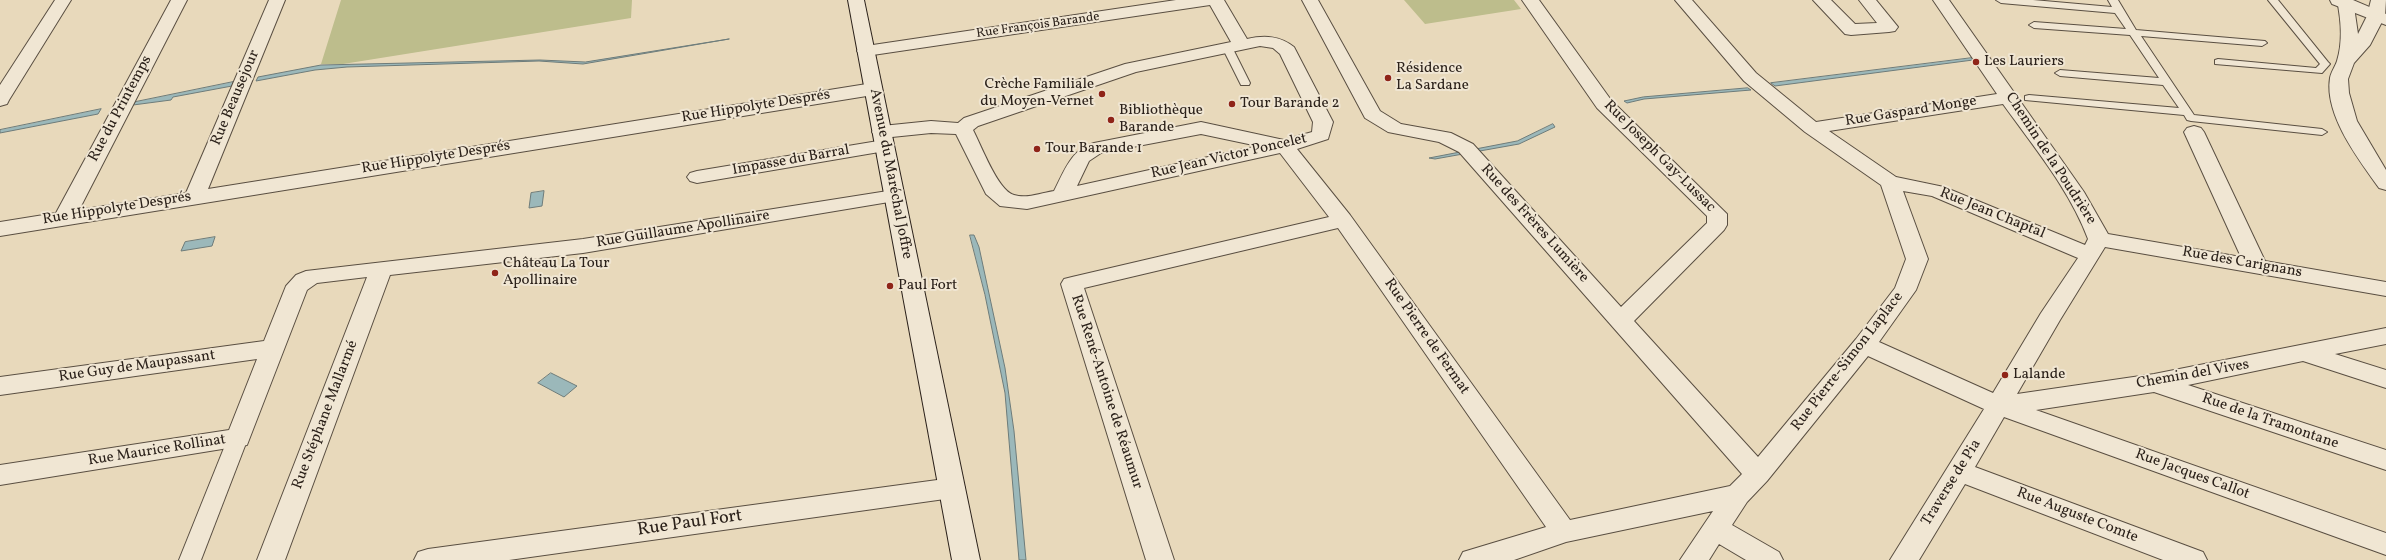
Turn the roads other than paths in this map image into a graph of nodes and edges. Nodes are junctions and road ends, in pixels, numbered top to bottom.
1 (63, 0) edge
2 (178, 0) edge
3 (277, 0) edge
4 (856, 0) edge
5 (1210, 0) edge
6 (1216, 0) edge
7 (1310, 0) edge
8 (1530, 0) edge
9 (1683, 0) edge
10 (1821, 0) edge
11 (1867, 0) edge
12 (1941, 0) edge
13 (2001, 0) edge
14 (2113, 0) edge
15 (2273, 0) edge
16 (2346, 1) edge
17 (2118, 10) junction
18 (2381, 12) edge
19 (2034, 25) dead end
20 (2133, 32) junction
21 (2262, 42) dead end
22 (1234, 46) junction
23 (866, 51) junction
24 (2346, 61) junction
25 (2218, 62) dead end
26 (2060, 73) dead end
27 (2167, 82) junction
28 (1245, 83) dead end
29 (873, 89) junction
30 (2010, 97) junction
31 (2029, 98) dead end
32 (0, 100) edge
33 (2186, 112) junction
34 (967, 126) junction
35 (1812, 128) junction
36 (2194, 132) dead end
37 (2322, 132) dead end
38 (883, 139) junction
39 (1285, 146) junction
40 (697, 177) dead end
41 (1890, 182) junction
42 (2386, 184) edge
43 (1062, 195) junction
44 (195, 196) junction
45 (894, 196) junction
46 (64, 218) junction
47 (1343, 220) junction
48 (0, 229) edge
49 (2095, 247) junction
50 (2256, 265) junction
51 (381, 269) junction
52 (304, 280) joint
53 (2386, 289) edge
54 (1621, 321) junction
55 (2386, 336) edge
56 (1864, 345) junction
57 (274, 348) junction
58 (2306, 354) junction
59 (2386, 379) edge
60 (2154, 383) junction
61 (0, 386) edge
62 (1999, 406) junction
63 (238, 438) junction
64 (2386, 460) edge
65 (1960, 472) junction
66 (1758, 474) junction
67 (0, 475) edge
68 (952, 488) junction
69 (1738, 495) junction
70 (1716, 529) junction
71 (1564, 532) junction
72 (2386, 544) edge
73 (1529, 553) edge
74 (190, 560) edge
75 (271, 560) edge
76 (428, 560) edge
77 (966, 560) edge
78 (1160, 560) edge
79 (1473, 560) edge
80 (1694, 560) edge
81 (1769, 560) edge
82 (1904, 560) edge
83 (2193, 560) edge

1 - 32 street
2 - 46 street, Rue du Printemps
3 - 44 street, Rue Beausejour
4 - 23 street, Avenue du Maréchal Joffre
5 - 23 street, Rue François Barande
6 - 22 street
7 - 54 street, Rue des Frères Lumière
8 - 54 street, Rue Joseph Gay-Lussac
9 - 35 street
10 - 11 street
12 - 30 street, Chemin de la Poudrière
13 - 17 lane
14 - 17 lane
15 - 25 lane
16 - 18 street
16 - 24 street
17 - 20 lane
18 - 24 street
19 - 20 lane
20 - 21 lane
20 - 27 lane
22 - 28 lane
22 - 34 street, Rue Jean Victor Poncelet
22 - 39 street, Rue Jean Victor Poncelet
23 - 29 street, Avenue du Maréchal Joffre
24 - 42 street
26 - 27 lane
27 - 33 lane
29 - 38 street, Avenue du Maréchal Joffre
29 - 44 street, Rue Hippolyte Després
30 - 35 street, Rue Gaspard Monge
30 - 49 street, Chemin de la Poudrière
31 - 33 lane
33 - 37 lane
34 - 38 street, Impasse du Barral
34 - 43 street, Rue Jean Victor Poncelet
35 - 41 street
36 - 50 street
38 - 40 street, Impasse du Barral
38 - 45 street, Avenue du Maréchal Joffre
39 - 43 street, Rue Jean Victor Poncelet
39 - 43 street
39 - 47 street, Rue Pierre de Fermat
41 - 49 street, Rue Jean Chaptal
41 - 56 street, Rue Pierre-Simon Laplace
44 - 46 street, Rue Hippolyte Després
45 - 51 street, Rue Guillaume Apollinaire
45 - 68 street, Avenue du Maréchal Joffre
46 - 48 street, Rue Hippolyte Després
47 - 71 street, Rue Pierre de Fermat
47 - 78 street, Rue René-Antoine de Réaumur
49 - 50 street, Rue des Carignans
49 - 62 street
50 - 53 street, Rue des Carignans
51 - 52 street, Rue Guillaume Apollinaire
51 - 75 street, Rue Stéphane Mallarmé
52 - 57 street, Rue Maurice Rollinat
54 - 66 street, Rue des Frères Lumière
55 - 58 street, Chemin del Vives
56 - 62 street, Rue Jacques Callot
56 - 66 street, Rue Pierre-Simon Laplace
57 - 61 street, Rue Guy de Maupassant
57 - 63 street, Rue Maurice Rollinat
58 - 59 street
58 - 60 street, Chemin del Vives
60 - 62 street, Chemin del Vives
60 - 64 street, Rue de la Tramontane
62 - 65 street, Traverse de Pia
62 - 72 street, Rue Jacques Callot
63 - 67 street, Rue Maurice Rollinat
63 - 74 street
65 - 82 street, Traverse de Pia
65 - 83 street, Rue Auguste Comte
66 - 69 street, Rue Pierre-Simon Laplace
68 - 76 street, Rue Paul Fort
68 - 77 street, Avenue du Maréchal Joffre
69 - 70 street, Rue Pierre-Simon Laplace
69 - 71 street
70 - 80 street, Rue Pierre-Simon Laplace
70 - 81 street
71 - 73 street
73 - 79 street

